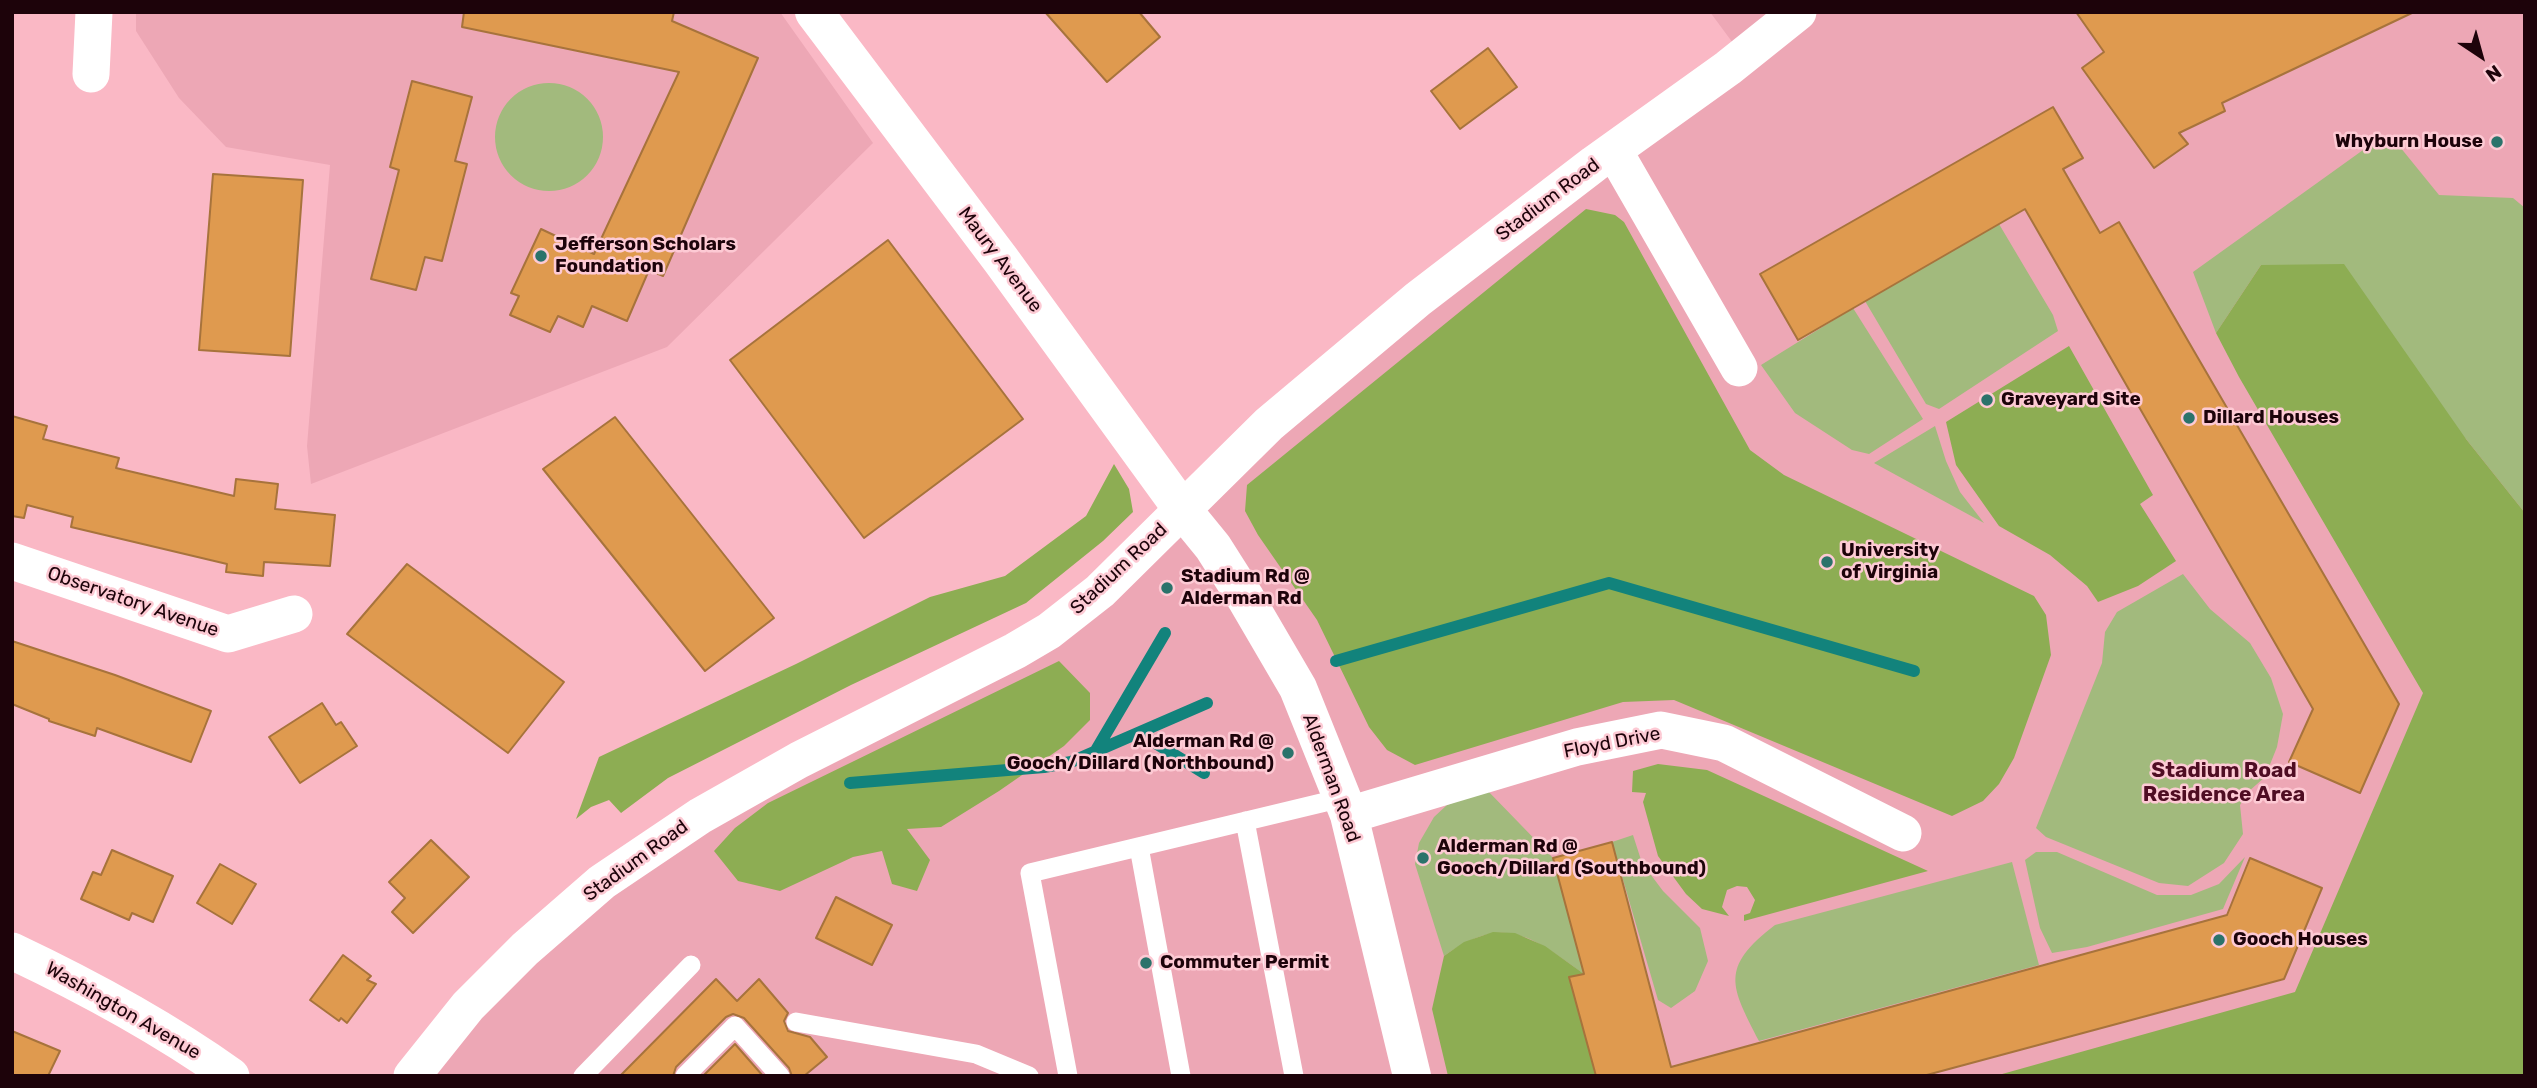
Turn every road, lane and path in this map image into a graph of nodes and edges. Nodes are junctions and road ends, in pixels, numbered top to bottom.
1 (94, 12) edge
2 (814, 12) edge
3 (1798, 12) edge
4 (91, 74) dead end
5 (1614, 151) junction
6 (1739, 368) dead end
7 (1182, 509) junction
8 (12, 561) edge
9 (294, 614) dead end
10 (1345, 806) junction
11 (1245, 821) junction
12 (1903, 833) dead end
13 (1139, 847) junction
14 (12, 951) edge
15 (691, 965) dead end
16 (796, 1022) dead end
17 (231, 1076) edge
18 (412, 1076) edge
19 (583, 1076) edge
20 (685, 1076) edge
21 (780, 1076) edge
22 (1029, 1076) edge
23 (1068, 1076) edge
24 (1181, 1076) edge
25 (1294, 1076) edge
26 (1412, 1076) edge

1 - 4 street
2 - 7 main road, Maury Avenue
3 - 5 street, Stadium Road
5 - 6 street
5 - 7 street, Stadium Road
7 - 10 main road, Alderman Road
7 - 18 street, Stadium Road
8 - 9 street, Observatory Avenue
10 - 11 lane
10 - 12 street, Floyd Drive
10 - 26 main road, Alderman Road
11 - 13 lane
11 - 25 lane
13 - 23 lane
13 - 24 lane
14 - 17 street, Washington Avenue
15 - 19 lane
16 - 22 lane
20 - 21 lane

